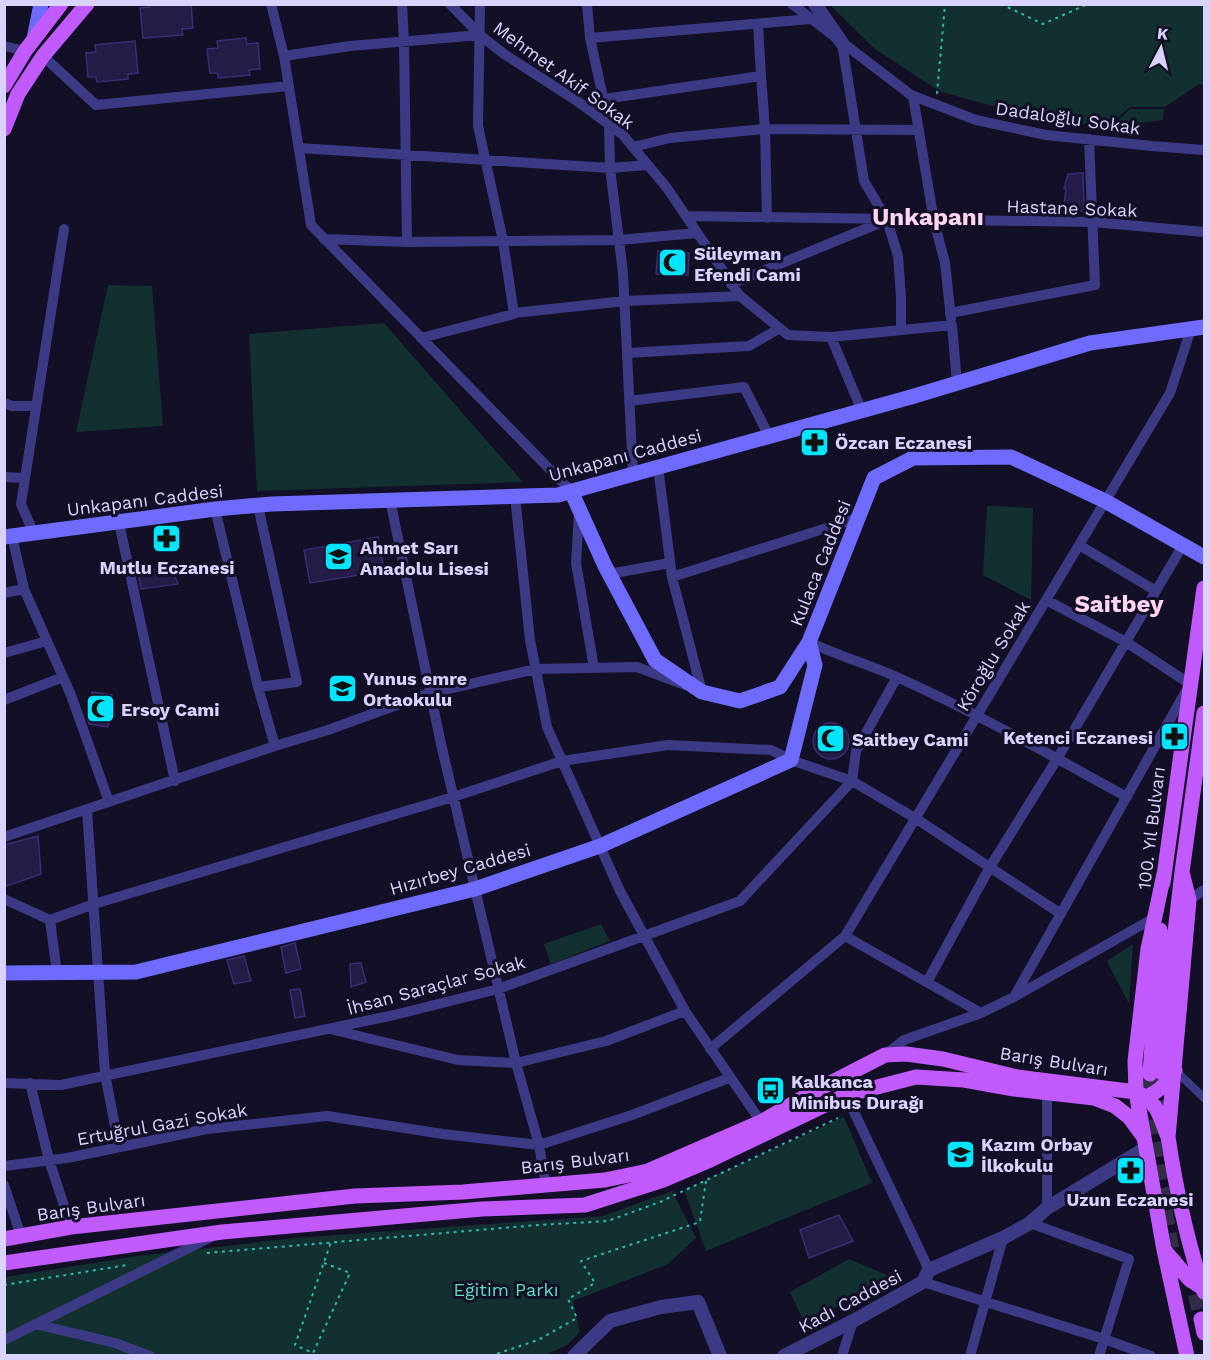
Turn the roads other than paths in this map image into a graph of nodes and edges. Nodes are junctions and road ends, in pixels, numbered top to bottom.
1 (41, 4) edge
2 (61, 4) edge
3 (87, 4) edge
4 (271, 4) edge
5 (402, 4) edge
6 (450, 4) edge
7 (480, 4) edge
8 (587, 4) edge
9 (792, 4) edge
10 (815, 4) edge
11 (810, 19) junction
12 (758, 24) junction
13 (480, 35) junction
14 (590, 38) junction
15 (404, 42) junction
16 (842, 43) junction
17 (29, 45) junction
18 (4, 46) edge
19 (44, 56) junction
20 (285, 56) junction
21 (761, 76) junction
22 (4, 86) edge
23 (289, 86) junction
24 (913, 96) junction
25 (604, 99) junction
26 (609, 125) junction
27 (855, 128) junction
28 (4, 129) edge
29 (765, 129) junction
30 (919, 130) junction
31 (1089, 139) junction
32 (633, 147) junction
33 (300, 148) junction
34 (1204, 150) edge
35 (406, 156) junction
36 (485, 160) junction
37 (648, 165) junction
38 (610, 168) junction
39 (686, 216) junction
40 (767, 218) junction
41 (888, 220) junction
42 (934, 221) junction
43 (1093, 222) junction
44 (64, 229) dead end
45 (1204, 232) edge
46 (697, 233) junction
47 (324, 239) junction
48 (619, 240) junction
49 (503, 241) junction
50 (407, 242) junction
51 (732, 284) junction
52 (740, 296) junction
53 (625, 301) junction
54 (514, 313) junction
55 (950, 313) junction
56 (952, 325) junction
57 (780, 328) junction
58 (1198, 328) edge
59 (901, 330) junction
60 (421, 338) junction
61 (831, 338) junction
62 (627, 353) junction
63 (957, 383) junction
64 (629, 401) junction
65 (4, 403) edge
66 (35, 406) junction
67 (862, 411) junction
68 (770, 436) junction
69 (658, 467) junction
70 (633, 474) junction
71 (4, 477) edge
72 (25, 478) junction
73 (571, 491) junction
74 (515, 496) junction
75 (390, 500) junction
76 (1106, 501) junction
77 (258, 506) junction
78 (579, 509) junction
79 (215, 510) junction
80 (858, 518) junction
81 (119, 523) junction
82 (34, 534) junction
83 (8, 537) edge
84 (1079, 545) junction
85 (1183, 545) junction
86 (1204, 557) edge
87 (670, 563) junction
88 (609, 574) junction
89 (672, 577) junction
90 (1204, 588) edge
91 (24, 589) junction
92 (1156, 591) junction
93 (4, 593) edge
94 (1046, 600) junction
95 (47, 641) junction
96 (809, 642) junction
97 (1126, 642) junction
98 (4, 653) edge
99 (594, 668) junction
100 (536, 669) junction
101 (63, 677) junction
102 (897, 677) junction
103 (1190, 684) junction
104 (258, 687) junction
105 (702, 692) junction
106 (430, 693) junction
107 (4, 700) edge
108 (1204, 713) edge
109 (977, 715) junction
110 (275, 746) junction
111 (790, 759) junction
112 (1056, 759) junction
113 (562, 761) junction
114 (175, 781) junction
115 (852, 781) junction
116 (453, 797) junction
117 (1127, 797) junction
118 (109, 802) junction
119 (87, 810) junction
120 (915, 818) junction
121 (4, 837) edge
122 (600, 846) junction
123 (990, 867) junction
124 (1182, 872) junction
125 (1164, 874) junction
126 (475, 889) junction
127 (1204, 890) edge
128 (4, 899) edge
129 (1190, 900) junction
130 (94, 904) junction
131 (1061, 914) junction
132 (1154, 918) junction
133 (50, 920) junction
134 (845, 936) junction
135 (645, 937) junction
136 (99, 972) junction
137 (4, 973) edge
138 (57, 973) junction
139 (927, 982) junction
140 (498, 989) junction
141 (1014, 997) junction
142 (685, 1011) junction
143 (981, 1013) junction
144 (328, 1029) junction
145 (710, 1049) junction
146 (885, 1055) junction
147 (1135, 1061) junction
148 (516, 1063) junction
149 (1163, 1072) junction
150 (105, 1074) junction
151 (729, 1078) junction
152 (4, 1083) edge
153 (30, 1083) junction
154 (1110, 1090) junction
155 (1047, 1093) junction
156 (846, 1095) junction
157 (1140, 1096) junction
158 (1094, 1098) junction
159 (1204, 1098) edge
160 (761, 1122) junction
161 (1168, 1137) junction
162 (1144, 1142) junction
163 (539, 1145) junction
164 (119, 1147) junction
165 (49, 1160) junction
166 (4, 1166) edge
167 (4, 1185) edge
168 (546, 1186) junction
169 (1047, 1208) junction
170 (1030, 1223) junction
171 (71, 1227) junction
172 (222, 1232) junction
173 (21, 1236) junction
174 (1003, 1238) junction
175 (4, 1239) edge
176 (1164, 1250) junction
177 (1198, 1256) edge
178 (4, 1263) edge
179 (926, 1276) junction
180 (1202, 1284) edge
181 (986, 1302) junction
182 (1175, 1307) junction
183 (853, 1321) junction
184 (1185, 1321) dead end
185 (35, 1324) junction
186 (1104, 1339) junction
187 (4, 1340) edge
188 (150, 1356) edge
189 (574, 1356) edge
190 (720, 1356) edge
191 (784, 1356) edge
192 (842, 1356) edge
193 (970, 1356) edge
194 (1099, 1356) edge
195 (1151, 1356) edge
196 (1187, 1356) edge
197 (1196, 1356) edge

1 - 17 main road
2 - 17 main road
3 - 19 main road
4 - 20 street
5 - 15 street
6 - 13 street, Mehmet Akif Sokak
7 - 13 street
8 - 14 street
9 - 11 street, Dadaloğlu Sokak
10 - 16 street
11 - 12 street
11 - 16 street, Dadaloğlu Sokak
12 - 14 street
12 - 21 street
13 - 15 street
13 - 26 street, Mehmet Akif Sokak
13 - 36 street
14 - 25 street
15 - 20 street
15 - 35 street
16 - 24 street, Dadaloğlu Sokak
16 - 27 street
17 - 18 street
17 - 22 main road
19 - 23 street
19 - 28 main road
20 - 23 street
21 - 25 street
21 - 29 street
23 - 33 street
24 - 30 street
24 - 31 street, Dadaloğlu Sokak
25 - 26 street
26 - 32 street, Mehmet Akif Sokak
26 - 38 street
27 - 29 street
27 - 30 street
27 - 41 street
29 - 32 street
29 - 40 street
30 - 42 street
31 - 34 street, Dadaloğlu Sokak
31 - 43 street
32 - 37 street, Mehmet Akif Sokak
33 - 35 street
33 - 47 street
35 - 36 street
35 - 50 street
36 - 38 street
36 - 49 street
37 - 38 street
37 - 39 street, Mehmet Akif Sokak
38 - 48 street
39 - 40 street, Hastane Sokak
39 - 46 street, Mehmet Akif Sokak
40 - 41 street, Hastane Sokak
41 - 42 street, Hastane Sokak
41 - 51 street
41 - 59 street
42 - 43 street, Hastane Sokak
42 - 55 street
43 - 45 street, Hastane Sokak
43 - 55 street
44 - 66 street
46 - 48 street
46 - 51 street, Mehmet Akif Sokak
47 - 50 street
47 - 60 street
48 - 49 street
48 - 53 street
49 - 50 street
49 - 54 street
51 - 52 street, Mehmet Akif Sokak
52 - 53 street
52 - 57 street, Mehmet Akif Sokak
53 - 54 street
53 - 62 street
54 - 60 street
55 - 56 street
56 - 59 street, Mehmet Akif Sokak
56 - 63 street
57 - 61 street, Mehmet Akif Sokak
57 - 62 street
58 - 63 main road, Unkapanı Caddesi
58 - 76 street, Köroğlu Sokak
59 - 61 street, Mehmet Akif Sokak
60 - 73 street
61 - 67 street
62 - 64 street
63 - 67 main road, Unkapanı Caddesi
64 - 68 street
64 - 70 street
65 - 66 street
66 - 72 street
67 - 68 main road, Unkapanı Caddesi
68 - 69 main road, Unkapanı Caddesi
69 - 70 main road, Unkapanı Caddesi
69 - 87 street
70 - 73 main road, Unkapanı Caddesi
71 - 72 street
72 - 82 street
73 - 74 main road, Unkapanı Caddesi
73 - 78 main road, Kulaca Caddesi
74 - 75 main road, Unkapanı Caddesi
74 - 100 street
75 - 77 main road, Unkapanı Caddesi
75 - 106 street
76 - 80 main road, Kulaca Caddesi
76 - 84 street, Köroğlu Sokak
76 - 85 main road, Kulaca Caddesi
77 - 79 main road, Unkapanı Caddesi
77 - 104 street
78 - 88 main road, Kulaca Caddesi
78 - 99 street
79 - 81 main road, Unkapanı Caddesi
79 - 104 street
80 - 89 street
80 - 96 main road, Kulaca Caddesi
81 - 82 main road, Unkapanı Caddesi
81 - 114 street
82 - 83 main road, Unkapanı Caddesi
83 - 91 street
84 - 92 street
84 - 94 street, Köroğlu Sokak
85 - 86 main road, Kulaca Caddesi
85 - 92 street
87 - 88 street
87 - 89 street
88 - 105 main road, Kulaca Caddesi
89 - 105 street
90 - 103 main road, 100. Yıl Bulvarı
91 - 93 street
91 - 95 street
92 - 97 street
94 - 97 street
94 - 109 street, Köroğlu Sokak
95 - 98 street
95 - 101 street
96 - 102 street
96 - 105 main road, Kulaca Caddesi
96 - 111 main road
97 - 103 street
97 - 112 street
99 - 100 street
99 - 105 street
100 - 106 street
100 - 113 street
101 - 107 street
101 - 118 street
102 - 109 street
102 - 115 street
103 - 117 street
103 - 125 main road, 100. Yıl Bulvarı
104 - 110 street
106 - 110 street
106 - 116 street
108 - 124 main road, 100. Yıl Bulvarı
109 - 112 street
109 - 120 street, Köroğlu Sokak
110 - 114 street
111 - 113 street
111 - 115 street
111 - 122 main road, Hızırbey Caddesi
112 - 117 street
112 - 123 street
113 - 116 street
113 - 122 street
114 - 118 street
115 - 120 street
115 - 135 street, İhsan Saraçlar Sokak
116 - 126 street
116 - 130 street
117 - 131 street
118 - 119 street
119 - 121 street
119 - 130 street
120 - 123 street
120 - 134 street, Köroğlu Sokak
122 - 126 main road, Hızırbey Caddesi
122 - 135 street
123 - 131 street
123 - 139 street
124 - 129 main road
124 - 149 main road, 100. Yıl Bulvarı
125 - 132 main road
125 - 149 main road, 100. Yıl Bulvarı
126 - 136 main road, Hızırbey Caddesi
126 - 140 street
127 - 129 street
128 - 133 street
129 - 149 main road
130 - 133 street
130 - 136 street
131 - 141 street
132 - 141 street
132 - 147 main road
133 - 138 street
134 - 139 street
134 - 145 street, Köroğlu Sokak
135 - 140 street, İhsan Saraçlar Sokak
135 - 142 street
136 - 138 main road, Hızırbey Caddesi
136 - 150 street
137 - 138 main road, Hızırbey Caddesi
139 - 143 street
140 - 144 street, İhsan Saraçlar Sokak
140 - 148 street
141 - 143 street
142 - 145 street
142 - 148 street
143 - 146 street
144 - 148 street
144 - 150 street, İhsan Saraçlar Sokak
145 - 151 street
146 - 154 main road, Barış Bulvarı
146 - 160 main road, Barış Bulvarı
147 - 154 main road
147 - 157 main road
148 - 163 street
149 - 157 main road
149 - 159 street
149 - 161 main road
150 - 153 street, İhsan Saraçlar Sokak
150 - 164 street
151 - 160 street
151 - 163 street
152 - 153 street, İhsan Saraçlar Sokak
153 - 165 street
154 - 157 main road, Barış Bulvarı
155 - 156 main road, Barış Bulvarı
155 - 158 main road, Barış Bulvarı
155 - 169 street
156 - 172 main road, Barış Bulvarı
156 - 179 street
157 - 158 main road
157 - 161 main road
157 - 162 main road
158 - 162 main road, Barış Bulvarı
160 - 168 main road, Barış Bulvarı
161 - 177 main road
162 - 169 street, Kadı Caddesi
162 - 176 main road
163 - 164 street, Ertuğrul Gazi Sokak
163 - 168 street
164 - 165 street, Ertuğrul Gazi Sokak
165 - 166 street, Ertuğrul Gazi Sokak
165 - 171 street
167 - 173 street
168 - 171 main road, Barış Bulvarı
169 - 170 street, Kadı Caddesi
170 - 174 street, Kadı Caddesi
170 - 186 street
171 - 173 main road, Barış Bulvarı
172 - 178 main road, Barış Bulvarı
172 - 185 street
173 - 175 main road, Barış Bulvarı
174 - 179 street, Kadı Caddesi
174 - 181 street
176 - 180 main road
176 - 182 main road
177 - 180 main road
179 - 181 street
179 - 183 street, Kadı Caddesi
180 - 182 main road
181 - 186 street
181 - 193 street
182 - 196 main road
183 - 191 street, Kadı Caddesi
183 - 192 street
184 - 197 main road
185 - 187 street
185 - 188 street
186 - 194 street
186 - 195 street
189 - 190 street

